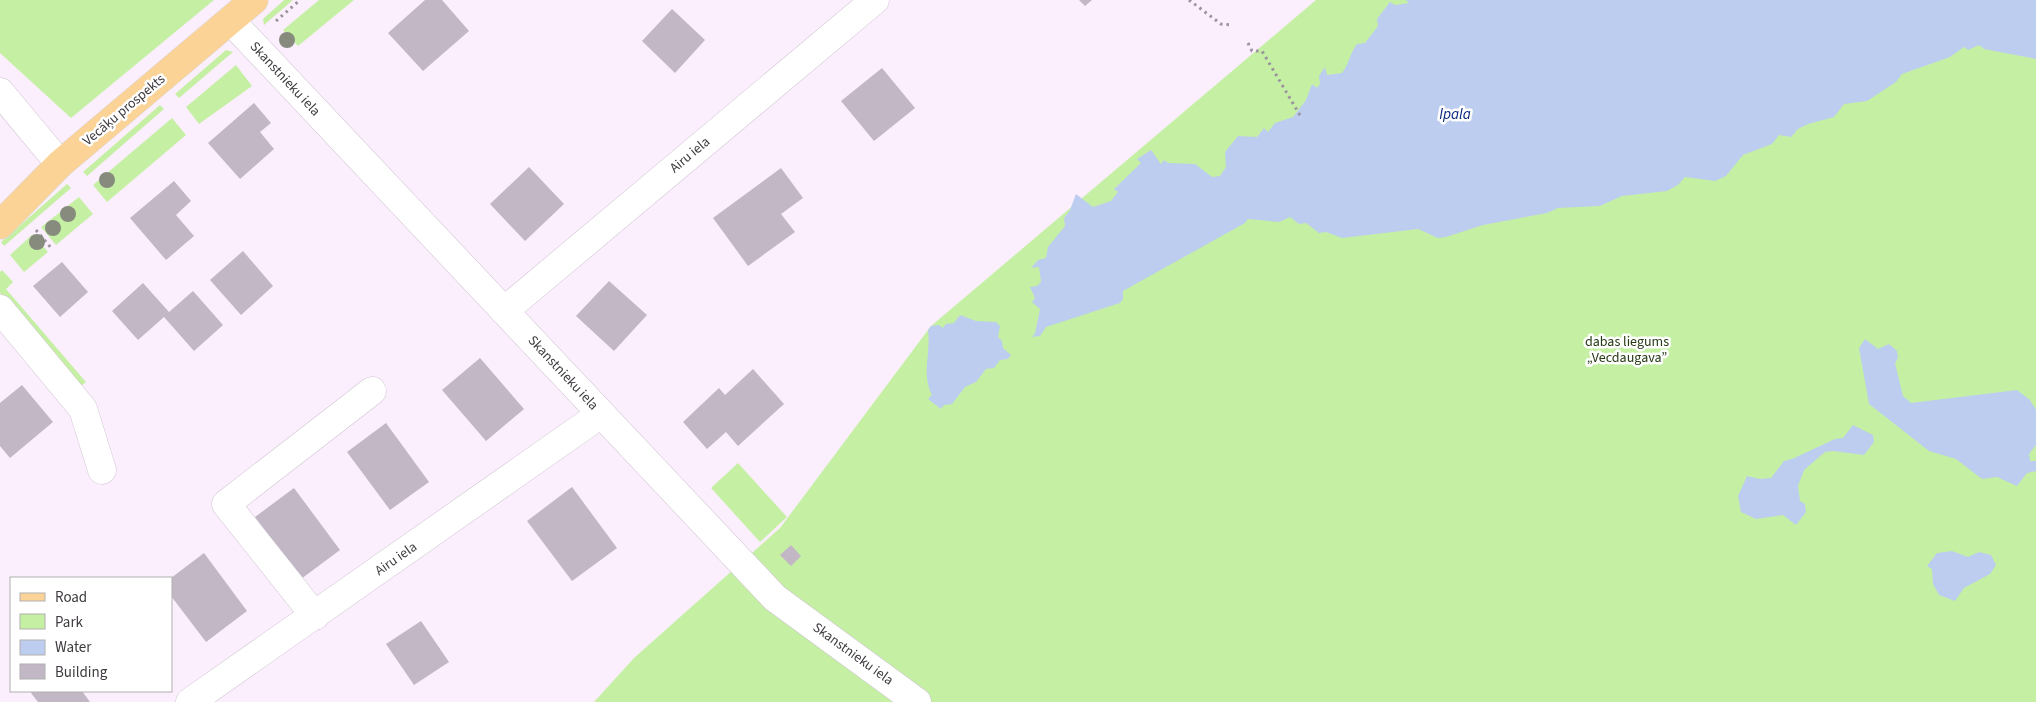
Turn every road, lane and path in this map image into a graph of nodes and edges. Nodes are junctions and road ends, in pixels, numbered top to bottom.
1 (254, 0) edge
2 (875, 0) edge
3 (1189, 0) edge
4 (230, 20) junction
5 (1231, 25) dead end
6 (1248, 43) dead end
7 (0, 92) edge
8 (1301, 118) dead end
9 (60, 164) junction
10 (0, 225) edge
11 (34, 228) dead end
12 (52, 249) dead end
13 (0, 309) edge
14 (504, 311) junction
15 (372, 391) dead end
16 (601, 414) junction
17 (102, 470) dead end
18 (315, 616) junction
19 (190, 702) edge
20 (917, 702) edge

1 - 4 main road, Vecāķu prospekts
2 - 14 street, Airu iela
3 - 5 path
4 - 9 main road, Vecāķu prospekts
4 - 14 street, Skanstnieku iela
6 - 8 path
7 - 9 street
9 - 10 main road, Vecāķu prospekts
11 - 12 path
13 - 17 street
14 - 16 street, Skanstnieku iela
15 - 18 street
16 - 18 street, Airu iela
16 - 20 street, Skanstnieku iela
18 - 19 street, Airu iela

